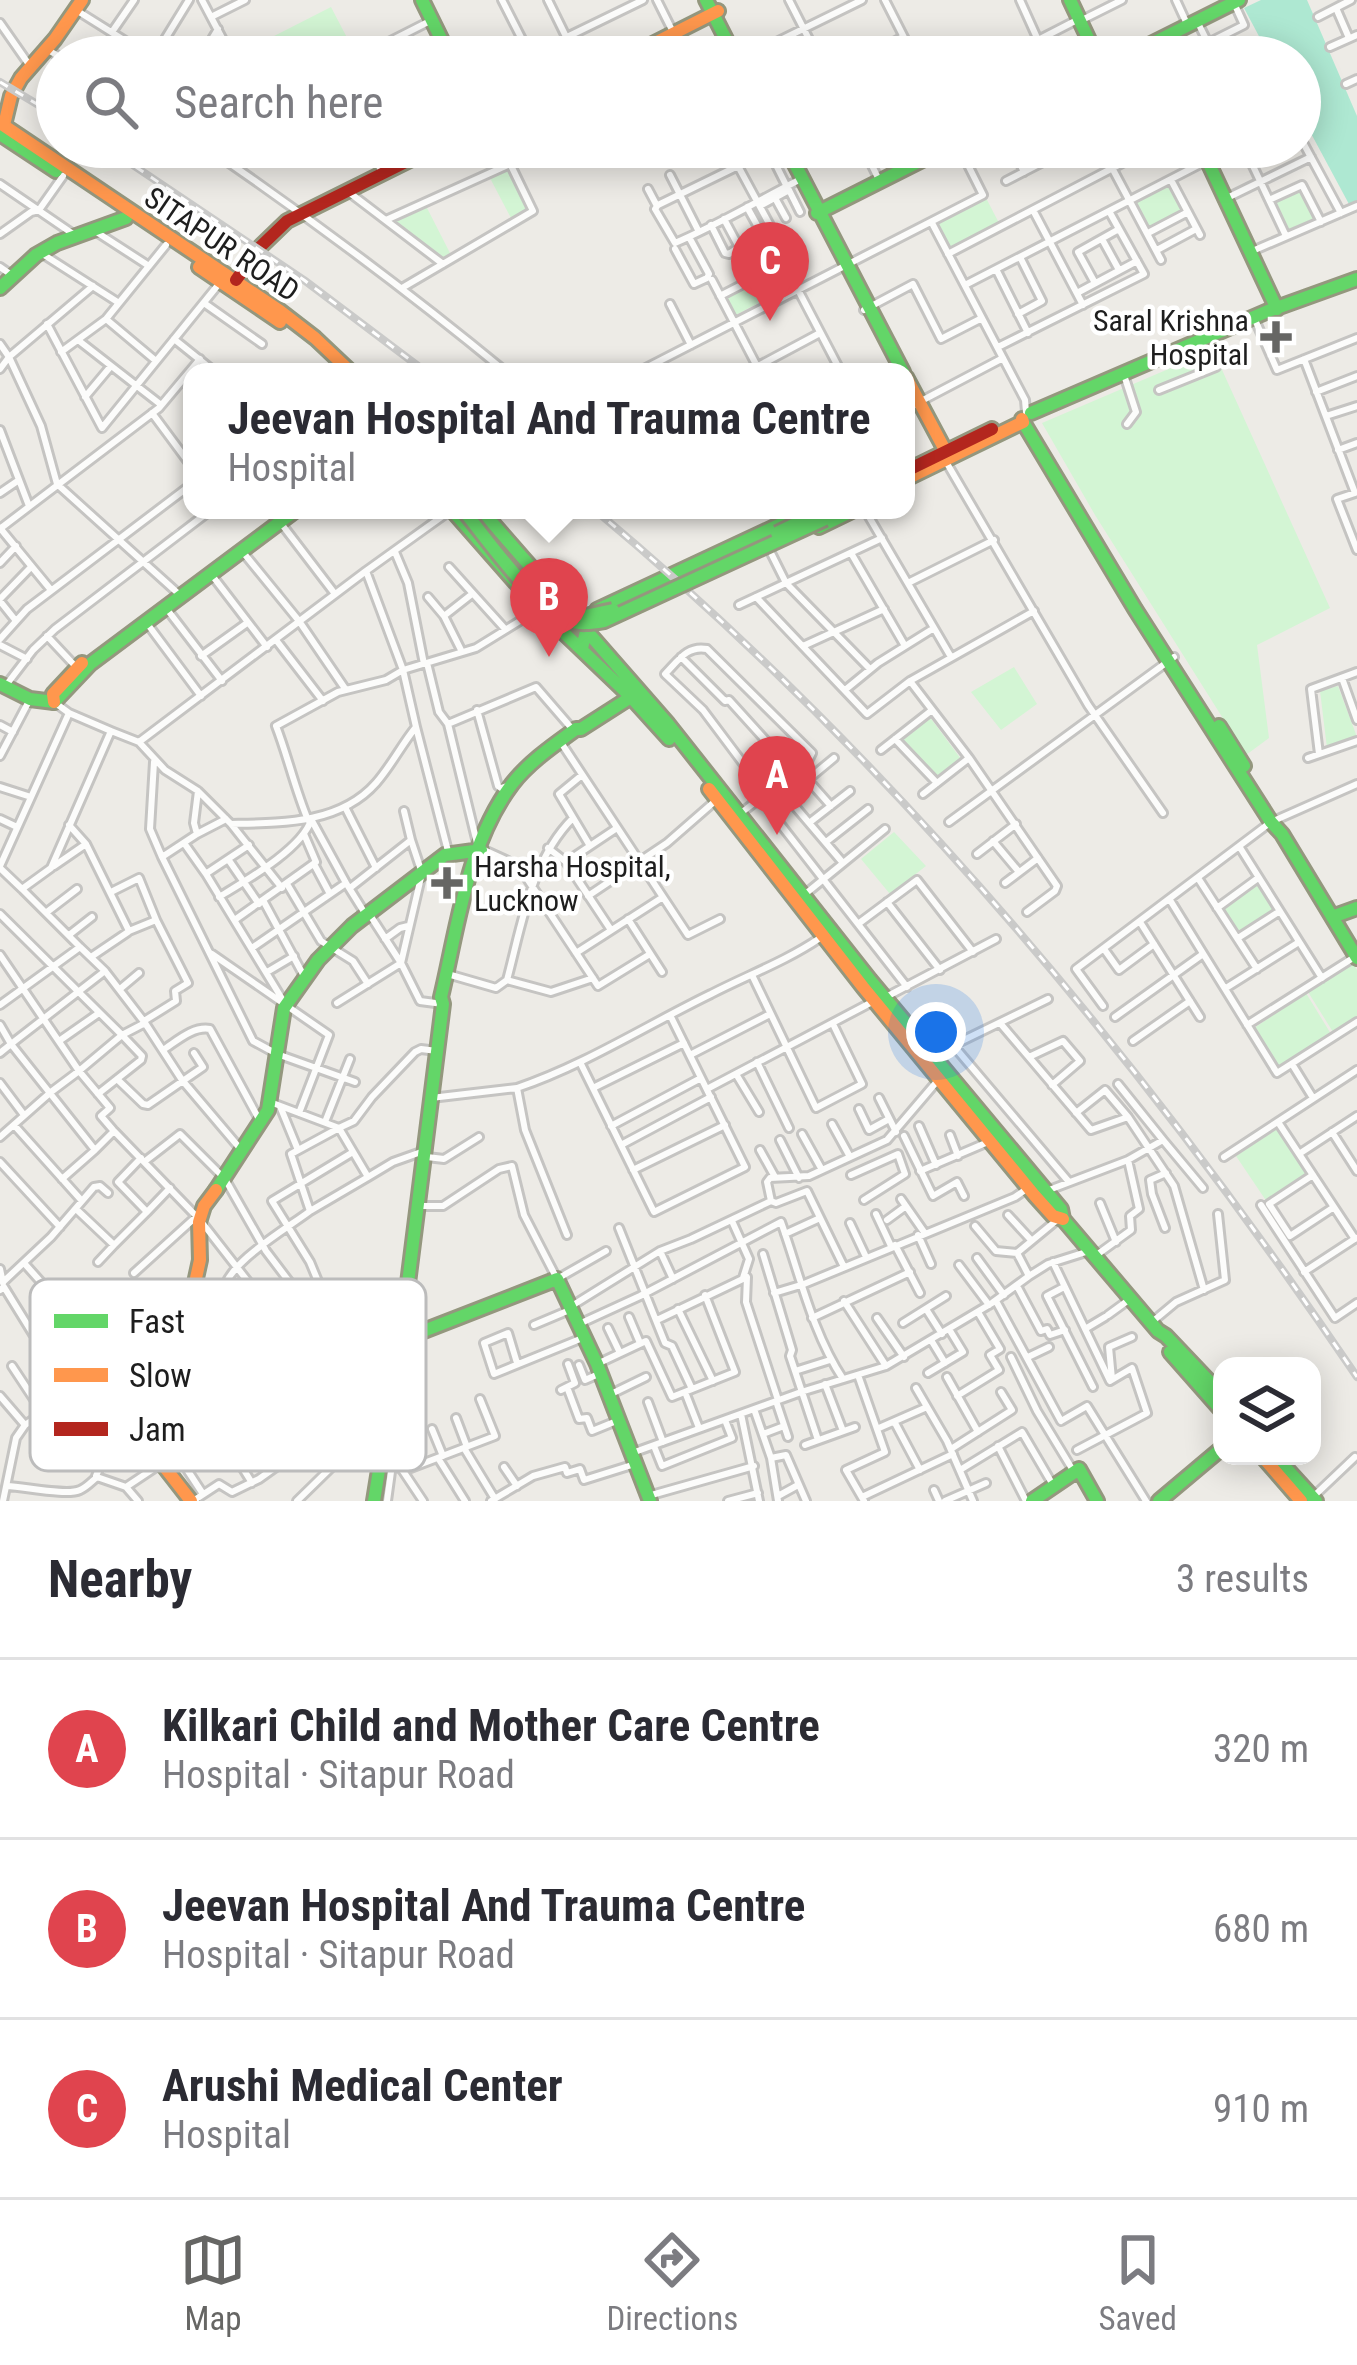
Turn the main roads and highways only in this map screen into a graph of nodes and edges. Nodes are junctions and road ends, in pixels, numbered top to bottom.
1 (1070, 0) edge
2 (426, 1) edge
3 (1236, 1) edge
4 (77, 3) edge
5 (712, 6) edge
6 (57, 36) edge
7 (440, 36) edge
8 (670, 36) edge
9 (729, 36) edge
10 (1087, 36) edge
11 (1167, 36) edge
12 (36, 59) edge
13 (1, 131) edge
14 (36, 153) edge
15 (36, 156) edge
16 (52, 168) edge
17 (59, 168) edge
18 (391, 168) edge
19 (789, 168) edge
20 (907, 168) edge
21 (1211, 168) edge
22 (812, 213) junction
23 (126, 218) junction
24 (1357, 279) edge
25 (236, 280) junction
26 (0, 288) edge
27 (1277, 309) junction
28 (329, 363) edge
29 (341, 363) edge
30 (896, 363) edge
31 (1086, 391) junction
32 (915, 408) edge
33 (1028, 418) junction
34 (943, 454) junction
35 (915, 470) edge
36 (278, 519) edge
37 (279, 519) edge
38 (460, 519) edge
39 (475, 519) edge
40 (488, 519) edge
41 (805, 519) edge
42 (807, 519) edge
43 (834, 519) edge
44 (712, 557) junction
45 (719, 572) junction
46 (178, 594) junction
47 (587, 640) junction
48 (2, 683) edge
49 (631, 697) junction
50 (54, 702) junction
51 (578, 730) junction
52 (721, 796) junction
53 (482, 850) junction
54 (1357, 912) edge
55 (1337, 919) junction
56 (828, 933) junction
57 (1357, 947) edge
58 (1357, 957) edge
59 (880, 999) junction
60 (443, 1004) junction
61 (942, 1076) junction
62 (1061, 1219) junction
63 (197, 1279) edge
64 (410, 1279) edge
65 (1155, 1326) junction
66 (426, 1330) edge
67 (1213, 1386) edge
68 (1213, 1401) edge
69 (1213, 1456) edge
70 (1272, 1465) edge
71 (1282, 1465) edge
72 (170, 1471) edge
73 (383, 1471) edge
74 (649, 1498) edge
75 (196, 1499) edge
76 (1096, 1500) edge
77 (1310, 1500) edge
78 (374, 1501) edge
79 (1029, 1501) edge
80 (1159, 1501) edge

1 - 10 main road
2 - 7 main road
3 - 11 main road
4 - 6 main road
5 - 8 main road
5 - 9 main road
12 - 13 main road
13 - 14 main road, SITAPUR ROAD
13 - 15 main road, SITAPUR ROAD
16 - 23 main road, SITAPUR ROAD
17 - 25 main road, SITAPUR ROAD
18 - 25 main road
19 - 22 main road
20 - 22 main road
21 - 27 main road
22 - 30 main road
23 - 26 main road
23 - 28 main road, SITAPUR ROAD
24 - 27 main road
25 - 29 main road, SITAPUR ROAD
27 - 31 main road
27 - 31 main road
31 - 33 main road
32 - 34 main road
33 - 34 main road
33 - 55 main road
34 - 35 main road
36 - 46 main road
37 - 46 main road
38 - 47 main road
39 - 42 main road, bridge
40 - 47 main road
41 - 44 main road
43 - 45 main road
44 - 45 main road
44 - 47 main road
45 - 47 main road
46 - 50 main road
46 - 50 main road
47 - 49 main road
47 - 52 main road
48 - 50 main road
49 - 51 main road
49 - 52 main road
51 - 53 main road
51 - 53 main road
52 - 56 main road
52 - 56 main road
53 - 60 main road
53 - 60 main road
53 - 63 main road
54 - 55 main road
55 - 57 main road
55 - 58 main road
56 - 59 main road
59 - 61 main road
59 - 61 main road
60 - 64 main road
61 - 62 main road
61 - 62 main road
62 - 65 main road
65 - 67 main road
65 - 68 main road
66 - 74 main road
69 - 80 main road
70 - 77 main road
71 - 77 main road
72 - 75 main road
73 - 78 main road
76 - 79 main road

